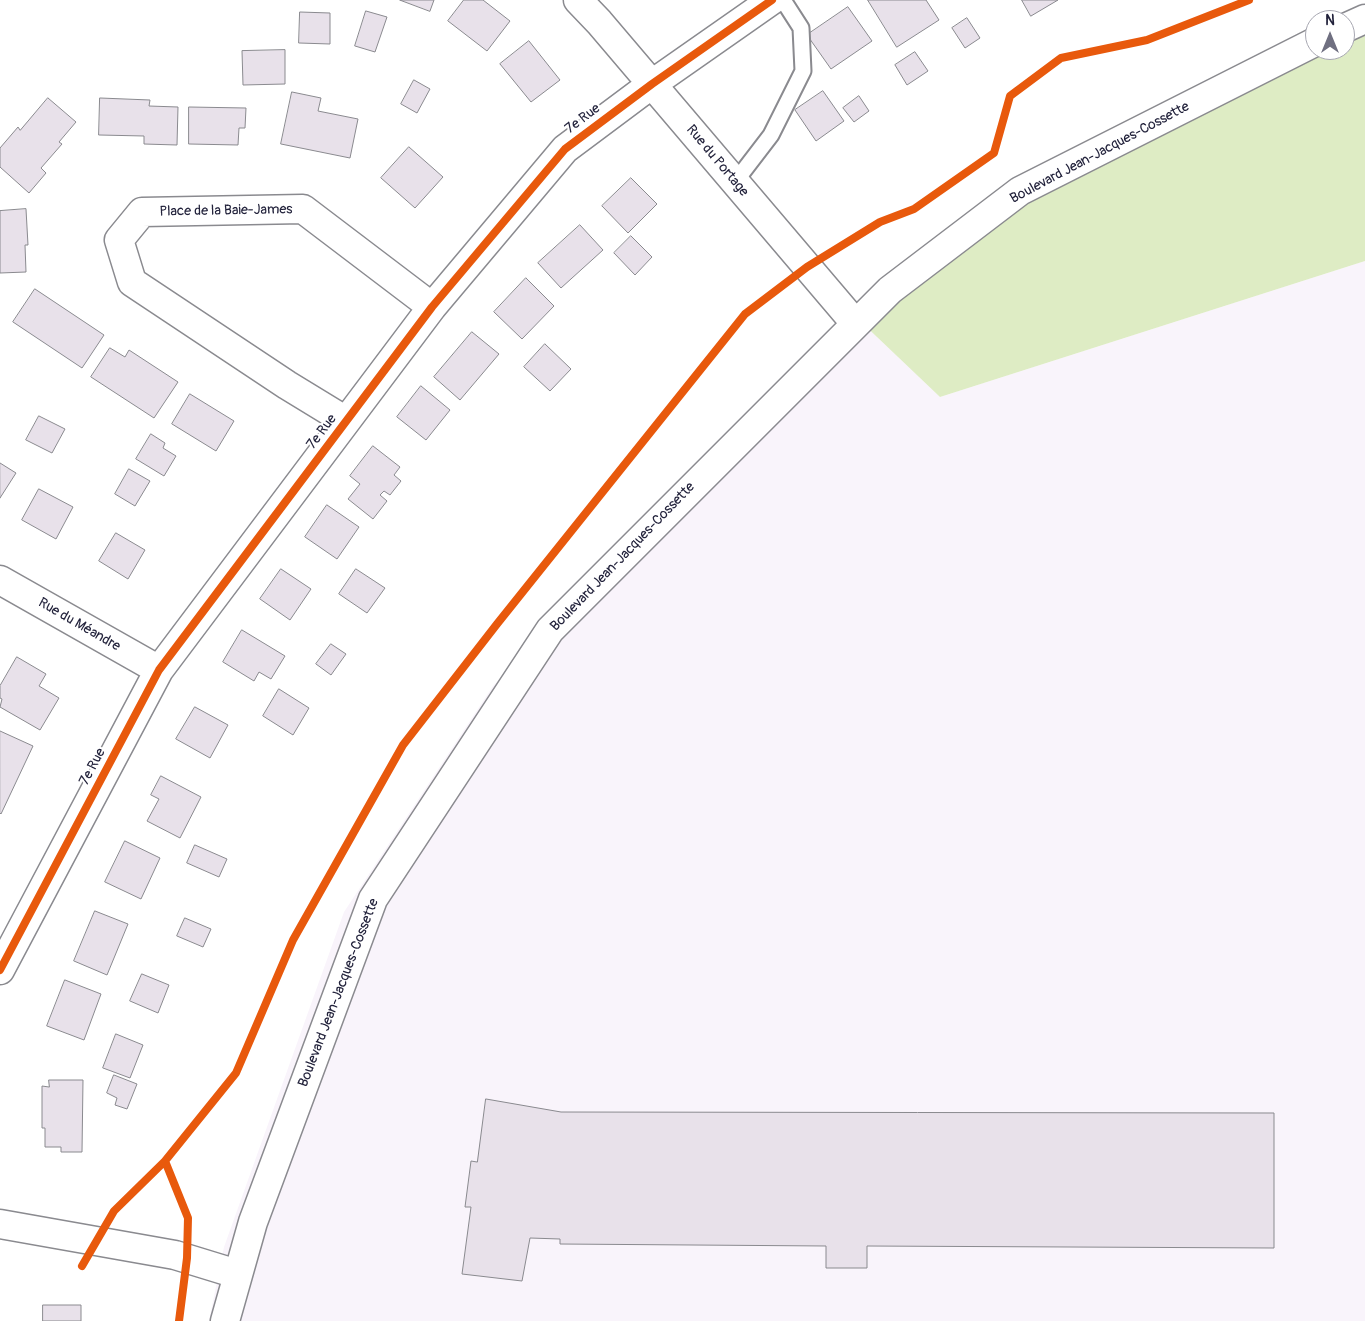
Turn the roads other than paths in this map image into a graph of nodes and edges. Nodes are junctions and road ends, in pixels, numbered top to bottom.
1 (578, 0) edge
2 (772, 0) edge
3 (783, 0) edge
4 (1305, 47) edge
5 (652, 84) junction
6 (735, 182) junction
7 (432, 306) junction
8 (855, 323) junction
9 (346, 421) junction
10 (0, 580) edge
11 (159, 670) junction
12 (0, 970) edge
13 (0, 1224) edge
14 (237, 1274) junction
15 (225, 1321) edge

1 - 5 street, Rue du Portage
2 - 5 street, 7e Rue
3 - 6 lane
4 - 8 street, Boulevard Jean-Jacques-Cossette
5 - 6 street, Rue du Portage
5 - 7 street, 7e Rue
6 - 8 street, Rue du Portage
7 - 9 street, 7e Rue
7 - 9 street, Place de la Baie-James
8 - 14 street, Boulevard Jean-Jacques-Cossette
9 - 11 street, 7e Rue
10 - 11 street, Rue du Méandre
11 - 12 street, 7e Rue
13 - 14 street
14 - 15 street, Boulevard Jean-Jacques-Cossette

